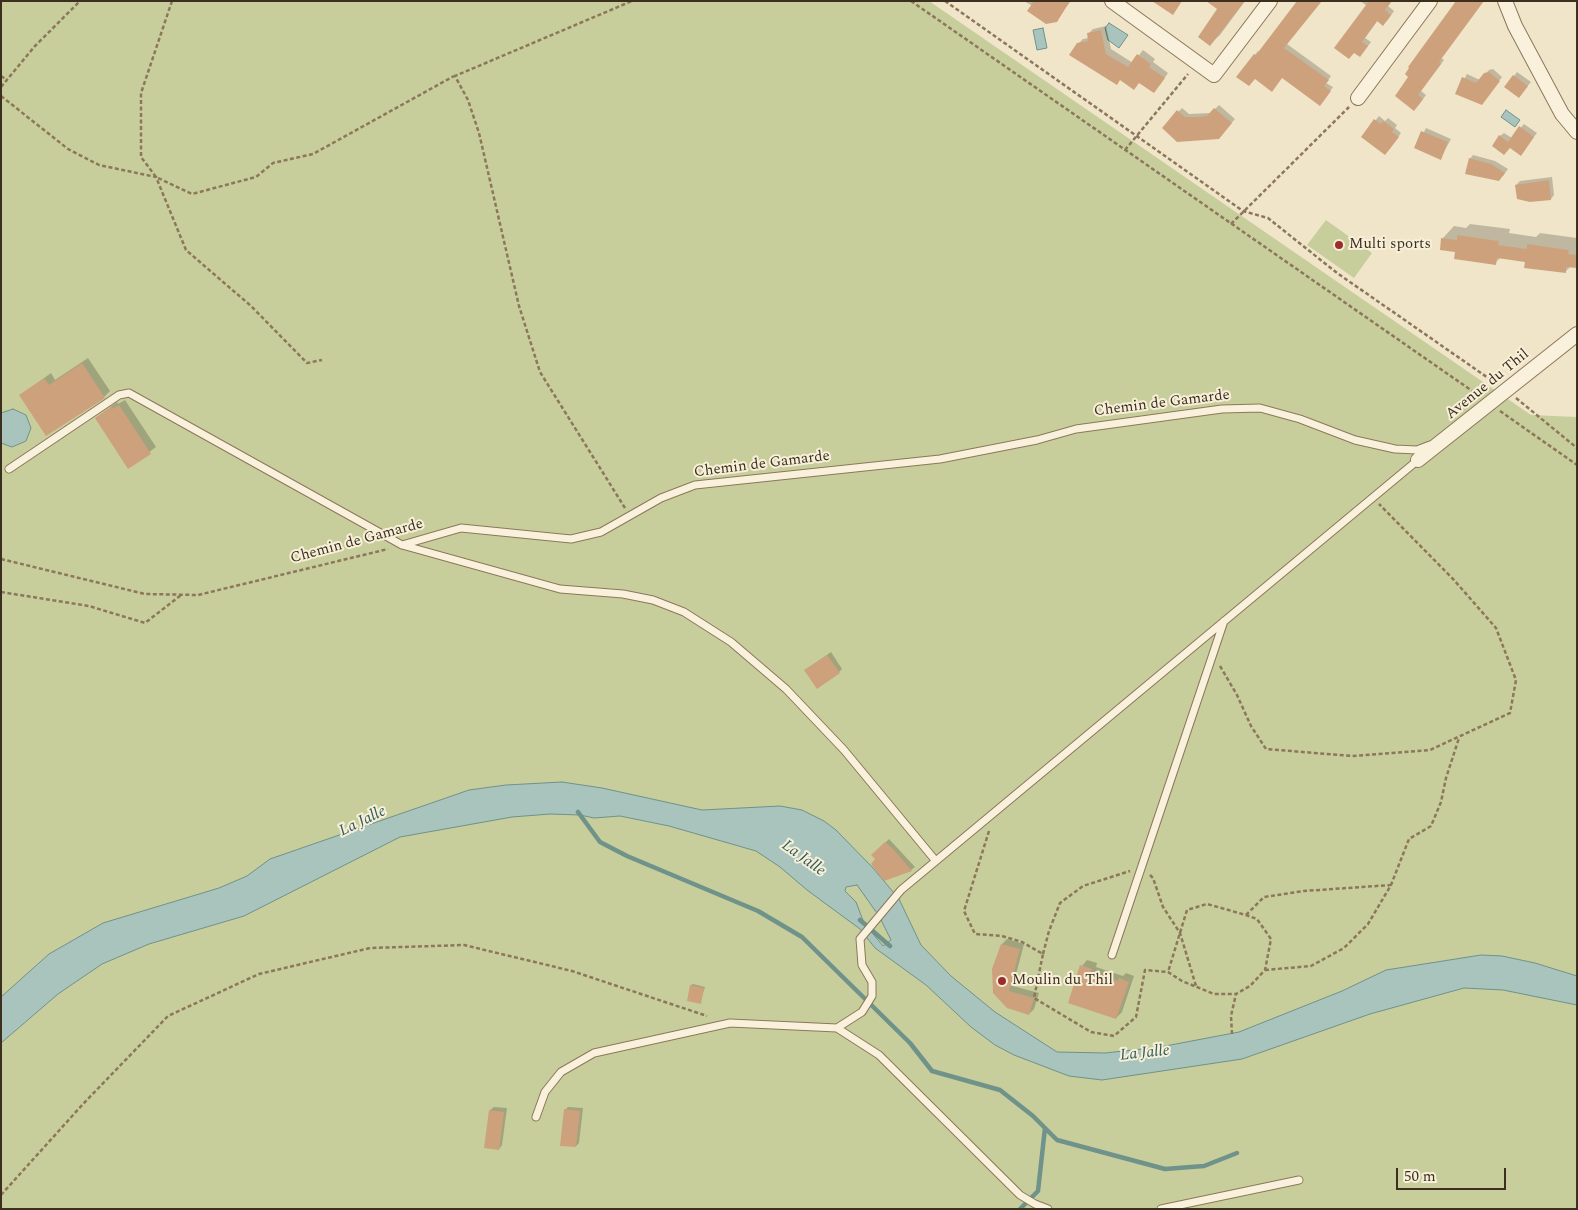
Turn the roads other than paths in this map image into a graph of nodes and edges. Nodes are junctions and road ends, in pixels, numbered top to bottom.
1 (1112, 1) edge
2 (1270, 1) edge
3 (1430, 1) edge
4 (1505, 1) edge
5 (1358, 98) road end
6 (1577, 132) edge
7 (1577, 334) edge
8 (1448, 438) junction
9 (1418, 460) joint
10 (9, 469) dead end
11 (402, 545) junction
12 (1224, 621) junction
13 (935, 860) junction
14 (1112, 955) dead end
15 (837, 1028) junction
16 (536, 1118) dead end
17 (1299, 1180) dead end
18 (1048, 1209) edge
19 (1161, 1209) edge

1 - 2 street
3 - 5 street
4 - 6 street
7 - 8 street, Avenue du Thil
8 - 9 street, Avenue du Thil
8 - 11 lane, Chemin de Gamarde
9 - 12 lane
10 - 11 lane
11 - 13 lane
12 - 13 lane
12 - 14 lane
13 - 15 lane
15 - 16 lane
15 - 18 lane
17 - 19 lane

